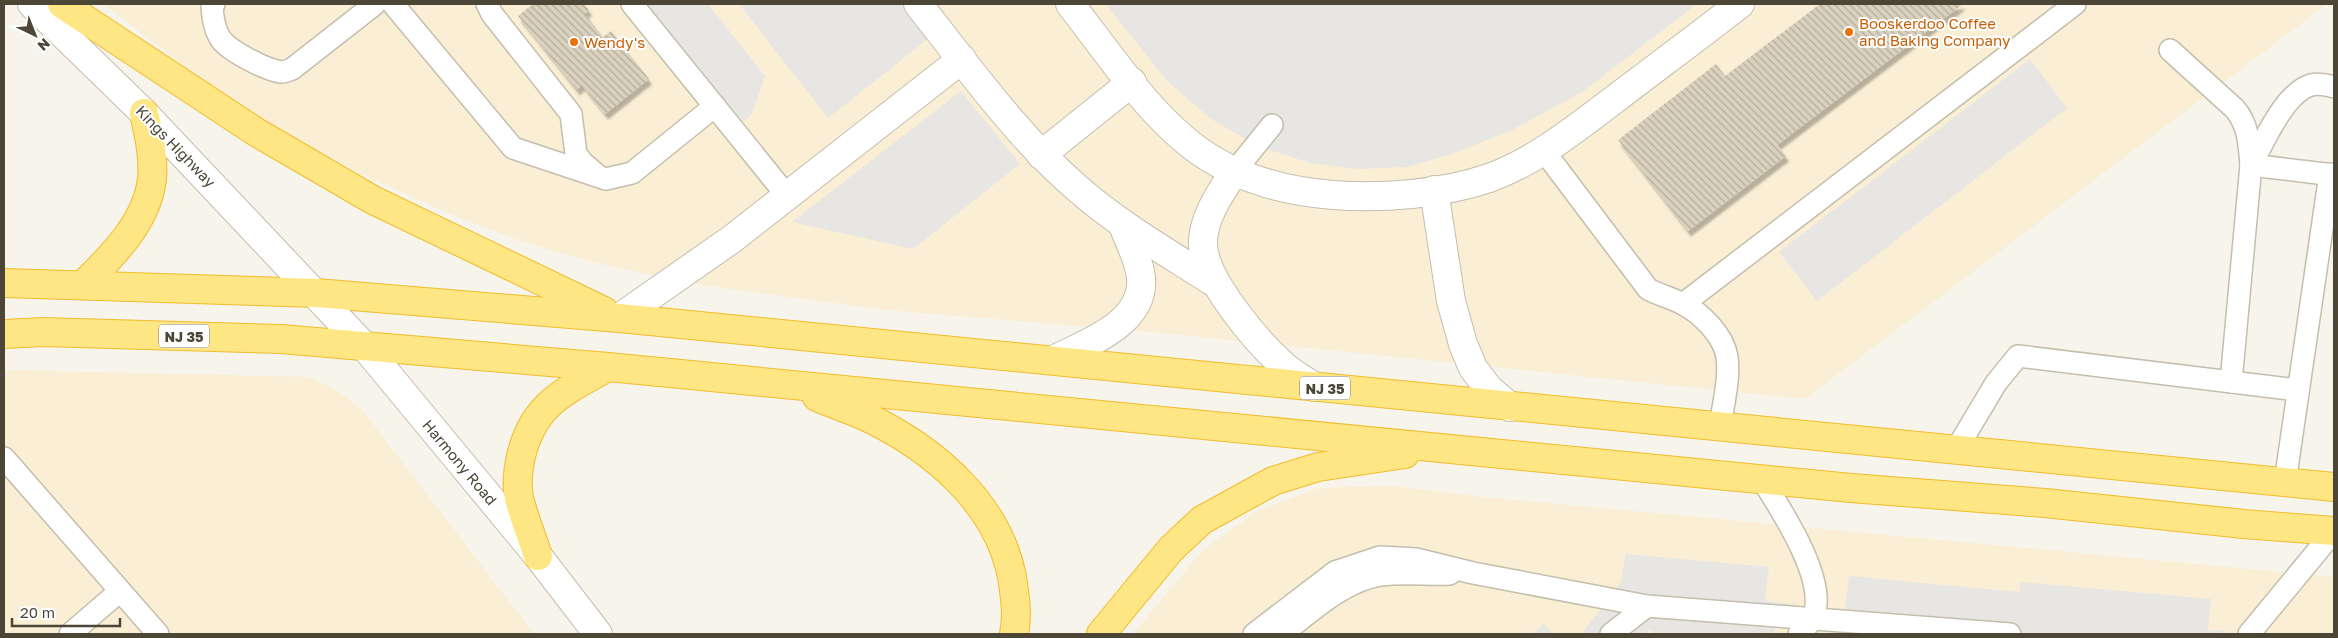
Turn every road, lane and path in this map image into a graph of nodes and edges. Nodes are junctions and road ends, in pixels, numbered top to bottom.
1 (32, 4) edge
2 (62, 4) edge
3 (214, 4) edge
4 (375, 4) edge
5 (393, 4) edge
6 (487, 4) edge
7 (632, 4) edge
8 (918, 4) edge
9 (1070, 4) edge
10 (1740, 4) edge
11 (2075, 4) edge
12 (2170, 50) dead end
13 (962, 59) junction
14 (1132, 82) junction
15 (2334, 87) edge
16 (715, 106) junction
17 (144, 113) junction
18 (1272, 125) dead end
19 (1544, 151) junction
20 (1042, 154) junction
21 (2251, 166) junction
22 (1234, 172) junction
23 (2332, 175) edge
24 (606, 179) junction
25 (1434, 190) junction
26 (788, 197) junction
27 (1122, 223) junction
28 (4, 283) edge
29 (1215, 283) junction
30 (84, 284) junction
31 (316, 293) junction
32 (1683, 304) junction
33 (619, 318) junction
34 (4, 334) edge
35 (365, 347) junction
36 (1053, 360) junction
37 (608, 367) junction
38 (2231, 382) junction
39 (790, 386) junction
40 (1315, 388) junction
41 (2297, 390) junction
42 (1510, 407) junction
43 (1720, 426) junction
44 (1447, 447) junction
45 (1956, 450) junction
46 (4, 458) edge
47 (1761, 478) junction
48 (2285, 482) junction
49 (2334, 487) edge
50 (2334, 531) edge
51 (538, 556) junction
52 (1473, 573) junction
53 (120, 591) junction
54 (1647, 606) junction
55 (1806, 626) edge
56 (588, 629) edge
57 (70, 634) edge
58 (158, 634) edge
59 (1014, 634) edge
60 (1101, 634) edge
61 (1254, 634) edge
62 (1282, 634) edge
63 (1611, 634) edge
64 (2010, 634) edge
65 (2249, 634) edge

1 - 17 street, Kings Highway
2 - 33 highway
3 - 4 lane
5 - 24 lane
6 - 24 lane
7 - 16 lane
8 - 13 street
9 - 14 street
10 - 19 street
11 - 32 lane
12 - 21 lane
13 - 20 street
13 - 26 street
14 - 20 street
14 - 22 street
15 - 21 lane
16 - 24 lane
16 - 26 lane
17 - 30 highway
17 - 31 street, Kings Highway
18 - 22 lane
19 - 25 street
19 - 32 lane
20 - 27 street
21 - 23 lane
21 - 38 lane
22 - 25 street
22 - 29 street
23 - 41 lane
25 - 42 street
26 - 33 street
27 - 29 street
27 - 36 street
28 - 30 highway, NJ 35
29 - 40 street
30 - 31 highway, NJ 35
31 - 33 highway, NJ 35
31 - 35 street, Harmony Road
32 - 43 lane
33 - 36 highway, NJ 35
34 - 35 highway, NJ 35
35 - 37 highway, NJ 35
35 - 51 street, Harmony Road
36 - 40 highway, NJ 35
37 - 39 highway, NJ 35
37 - 51 highway
38 - 41 lane
38 - 45 lane
39 - 44 highway, NJ 35
39 - 59 highway
40 - 42 highway, NJ 35
41 - 48 lane
42 - 43 highway, NJ 35
43 - 45 highway, NJ 35
44 - 47 highway, NJ 35
44 - 60 highway
45 - 48 highway, NJ 35
46 - 53 lane
47 - 50 highway, NJ 35
47 - 55 lane
48 - 49 highway, NJ 35
50 - 65 lane
51 - 56 street, Harmony Road
52 - 54 lane
52 - 61 lane
52 - 62 lane
53 - 57 lane
53 - 58 lane
54 - 55 lane
54 - 63 lane
55 - 64 lane

